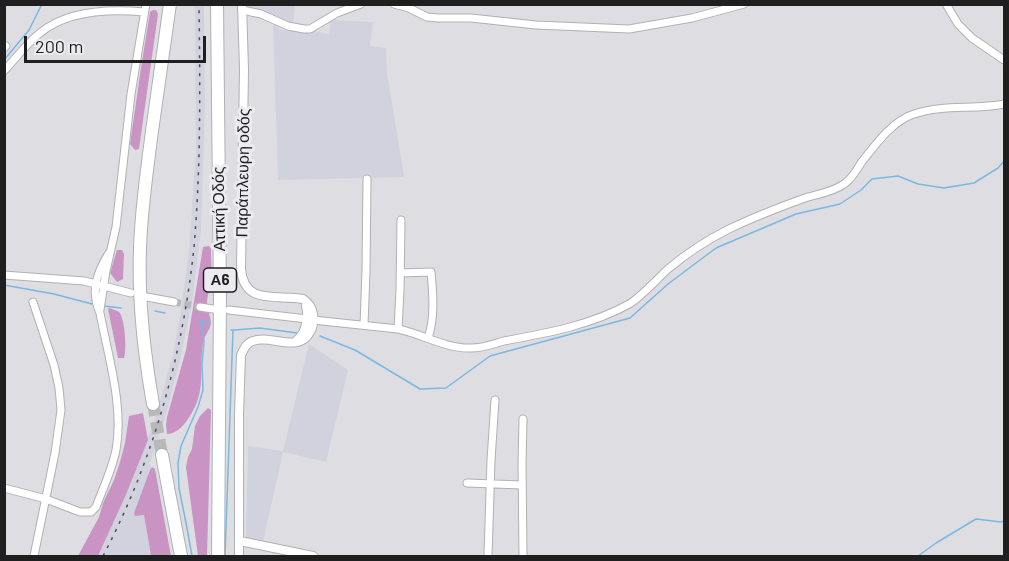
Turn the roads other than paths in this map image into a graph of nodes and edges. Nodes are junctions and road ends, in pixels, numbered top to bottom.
1 (170, 4) edge
2 (217, 4) edge
3 (361, 4) edge
4 (394, 4) edge
5 (744, 4) edge
6 (945, 4) edge
7 (242, 7) edge
8 (145, 8) edge
9 (1005, 60) edge
10 (4, 71) edge
11 (1005, 104) edge
12 (367, 179) dead end
13 (401, 220) dead end
14 (400, 273) junction
15 (4, 275) edge
16 (100, 285) junction
17 (131, 293) dead end
18 (147, 297) dead end
19 (33, 302) dead end
20 (174, 302) tunnel mouth
21 (201, 307) tunnel mouth
22 (213, 309) dead end
23 (229, 310) dead end
24 (310, 320) junction
25 (364, 326) junction
26 (398, 329) junction
27 (428, 338) junction
28 (495, 400) dead end
29 (153, 404) tunnel mouth
30 (523, 419) dead end
31 (162, 455) tunnel mouth
32 (467, 483) dead end
33 (490, 484) junction
34 (522, 486) junction
35 (4, 488) edge
36 (46, 499) junction
37 (240, 541) junction
38 (34, 556) edge
39 (181, 556) edge
40 (218, 556) edge
41 (239, 556) edge
42 (313, 556) edge
43 (488, 556) edge
44 (523, 556) edge

1 - 29 highway
2 - 40 highway, Αττική Οδός / Α6
3 - 7 street
4 - 5 street
6 - 9 street
7 - 24 street, Παράπλευρη οδός
8 - 10 street
8 - 16 street
11 - 27 street
12 - 25 street
13 - 14 street
14 - 26 street
14 - 27 street
15 - 16 street
16 - 17 street
16 - 36 street
18 - 20 street
19 - 36 street
21 - 22 street
23 - 24 street
24 - 25 street
24 - 37 street
25 - 26 street
26 - 27 street
28 - 33 street
30 - 34 street
31 - 39 highway
32 - 33 street
33 - 34 street
33 - 43 street
34 - 44 street
35 - 36 street
36 - 38 street
37 - 41 street
37 - 42 street

